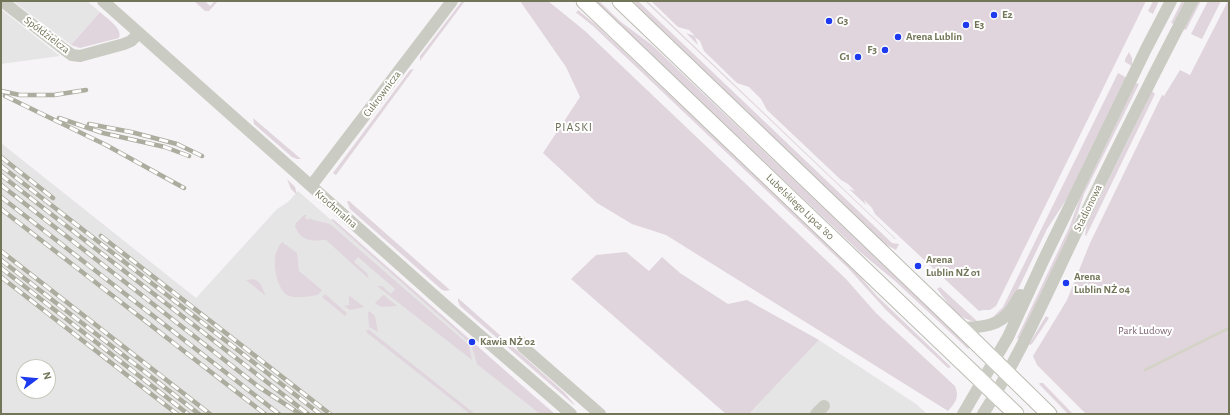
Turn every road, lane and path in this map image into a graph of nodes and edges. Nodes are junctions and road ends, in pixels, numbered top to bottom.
1 (2, 1) edge
2 (103, 1) edge
3 (452, 1) edge
4 (584, 1) edge
5 (620, 1) edge
6 (1171, 1) edge
7 (1192, 1) edge
8 (139, 34) junction
9 (311, 186) junction
10 (1043, 261) junction
11 (961, 328) junction
12 (520, 341) dead end
13 (995, 361) junction
14 (1007, 372) junction
15 (982, 381) junction
16 (995, 393) junction
17 (571, 414) edge
18 (600, 414) edge
19 (963, 414) edge
20 (983, 414) edge
21 (1016, 414) edge
22 (1049, 414) edge

1 - 8 street, Spółdzielcza
2 - 8 street, Krochmalna
3 - 9 street, Cukrownicza
4 - 15 main road, Lubelskiego Lipca '80
5 - 11 main road
6 - 10 street, Stadionowa
7 - 14 street, Stadionowa
8 - 9 street, Krochmalna
9 - 17 street, Krochmalna
10 - 11 street, Stadionowa
10 - 13 street, Stadionowa
11 - 13 main road
12 - 18 street
13 - 14 main road
13 - 15 street, Stadionowa
14 - 16 street, Stadionowa
14 - 22 main road
15 - 16 main road, Lubelskiego Lipca '80
15 - 19 street, Stadionowa
16 - 20 street, Stadionowa
16 - 21 main road, Lubelskiego Lipca '80

